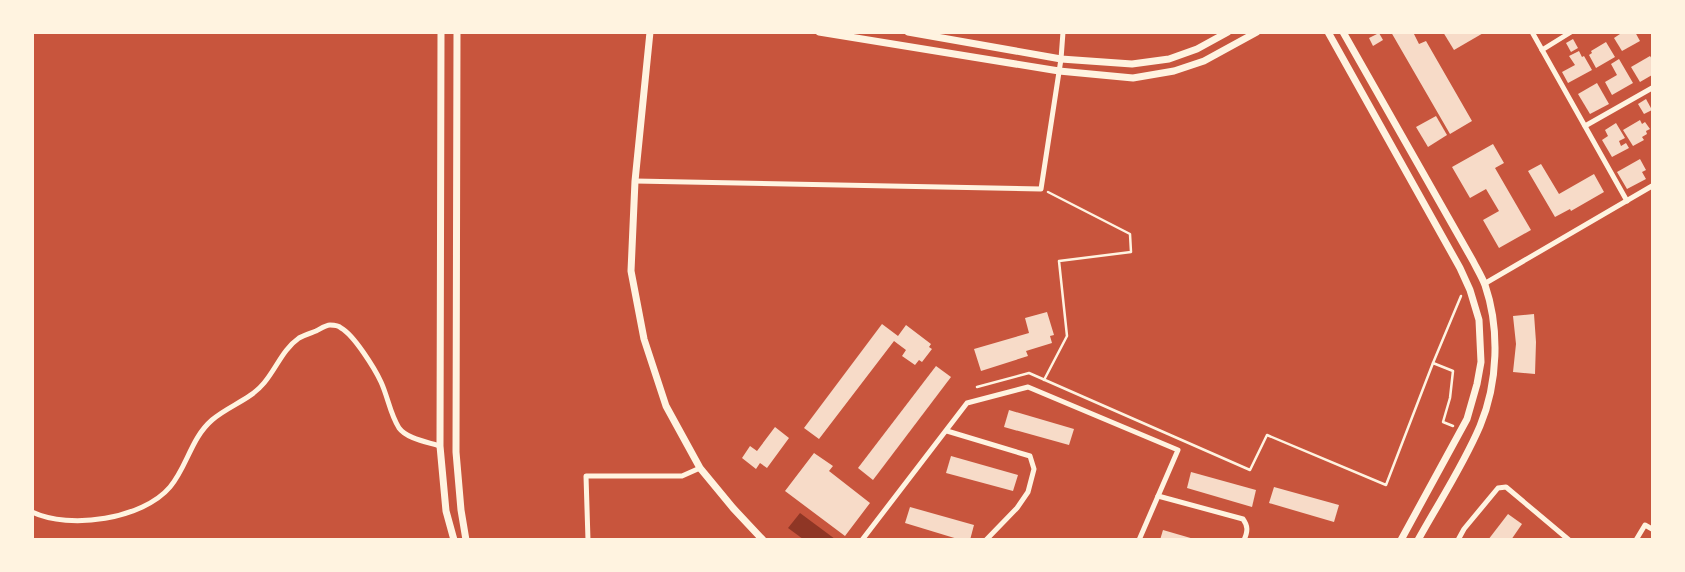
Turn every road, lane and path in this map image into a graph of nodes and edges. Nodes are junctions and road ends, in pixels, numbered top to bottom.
1 (441, 32) edge
2 (457, 32) edge
3 (650, 32) edge
4 (819, 32) edge
5 (908, 32) edge
6 (1063, 32) edge
7 (1228, 32) edge
8 (1257, 32) edge
9 (1328, 32) edge
10 (1343, 32) edge
11 (1532, 32) edge
12 (1571, 32) edge
13 (1542, 50) junction
14 (1061, 59) junction
15 (1059, 72) junction
16 (1652, 88) edge
17 (1585, 126) junction
18 (635, 181) junction
19 (1652, 186) edge
20 (1042, 189) junction
21 (1627, 201) junction
22 (1484, 284) junction
23 (1462, 294) dead end
24 (1433, 363) junction
25 (1044, 380) junction
26 (977, 387) dead end
27 (1452, 426) dead end
28 (947, 430) junction
29 (440, 446) junction
30 (700, 468) junction
31 (1158, 496) junction
32 (32, 512) edge
33 (1652, 529) edge
34 (454, 540) edge
35 (466, 540) edge
36 (588, 540) edge
37 (763, 540) edge
38 (862, 540) edge
39 (986, 540) edge
40 (1139, 540) edge
41 (1244, 540) edge
42 (1401, 540) edge
43 (1418, 540) edge
44 (1458, 540) edge
45 (1569, 540) edge
46 (1636, 540) edge

1 - 29 street
2 - 35 street
3 - 18 street
4 - 15 street
5 - 14 street
6 - 14 street
7 - 14 street
8 - 15 street
9 - 42 street
10 - 22 street
11 - 13 street
12 - 13 street
13 - 17 street
14 - 15 street
15 - 20 street
16 - 17 street
17 - 21 street
18 - 20 street
18 - 30 street
19 - 21 street
20 - 25 path
21 - 22 street
22 - 43 street
23 - 24 path
24 - 25 path
24 - 27 path
25 - 26 path
28 - 31 street
28 - 38 street
28 - 39 street
29 - 32 street
29 - 34 street
30 - 36 street
30 - 37 street
31 - 40 street
31 - 41 street
33 - 46 street
44 - 45 street

